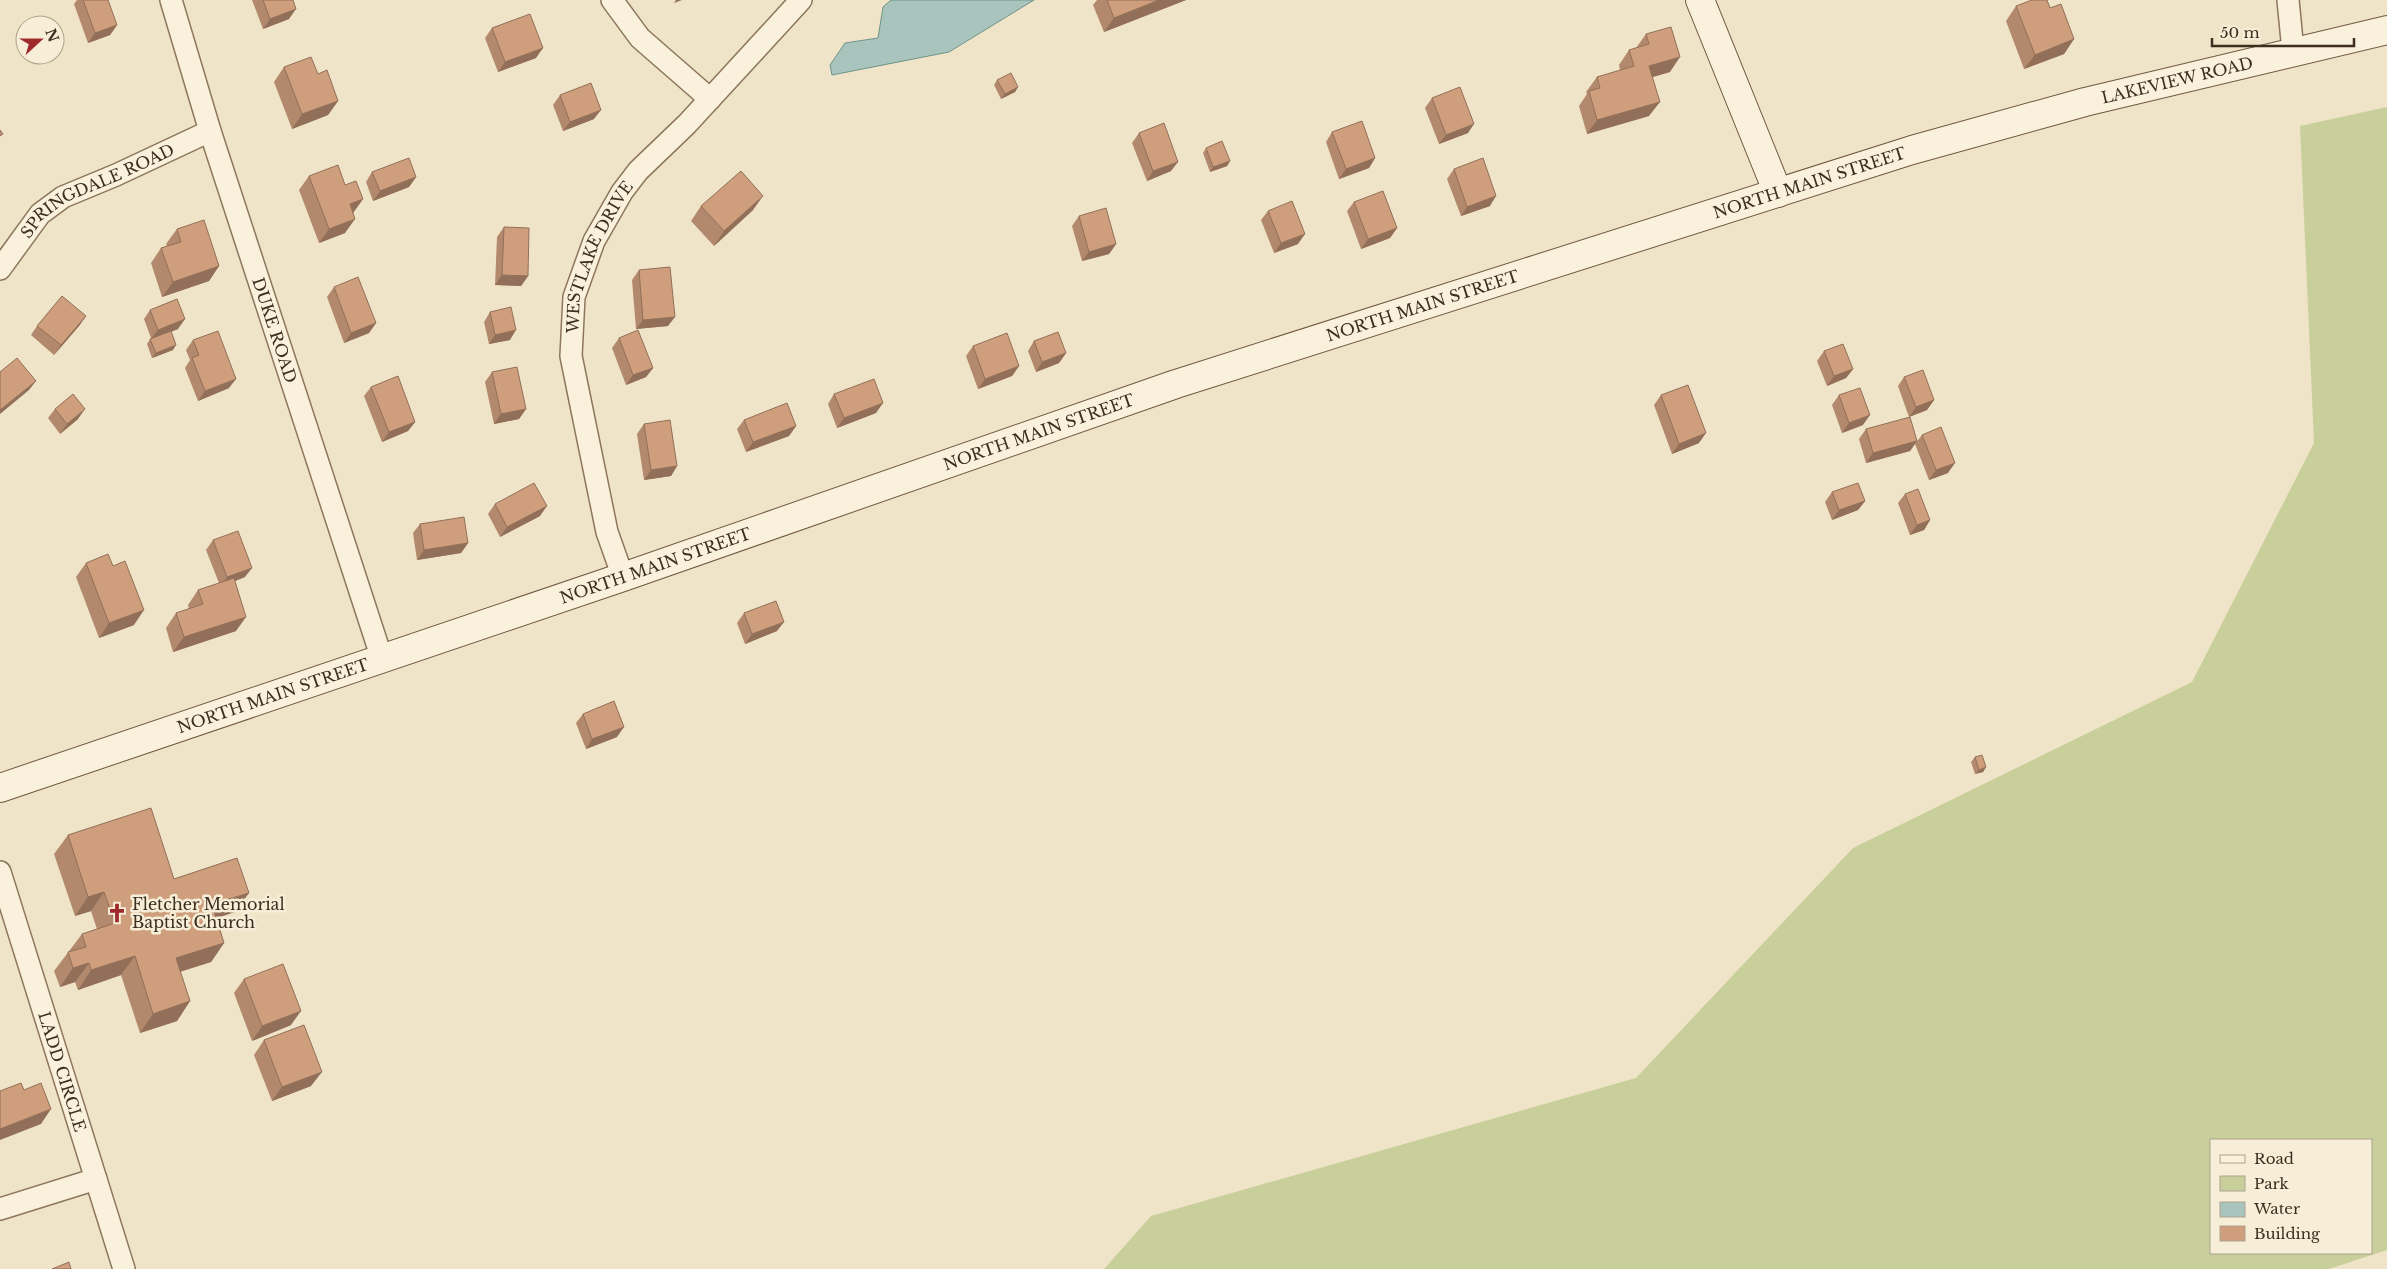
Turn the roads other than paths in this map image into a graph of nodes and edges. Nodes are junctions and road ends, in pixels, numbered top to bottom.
1 (171, 0) edge
2 (612, 0) edge
3 (801, 0) edge
4 (1700, 0) edge
5 (2288, 0) edge
6 (2387, 30) edge
7 (2293, 51) junction
8 (710, 99) junction
9 (2084, 102) joint
10 (210, 131) junction
11 (1778, 193) junction
12 (0, 270) edge
13 (623, 577) junction
14 (382, 659) junction
15 (0, 788) edge
16 (0, 872) edge
17 (96, 1179) junction
18 (0, 1209) edge
19 (124, 1269) edge

1 - 10 street, DUKE ROAD
2 - 8 street
3 - 8 street, WESTLAKE DRIVE
4 - 11 street
5 - 7 street
6 - 7 street, LAKEVIEW ROAD
7 - 9 street, LAKEVIEW ROAD
8 - 13 street, WESTLAKE DRIVE
9 - 11 street, NORTH MAIN STREET
10 - 12 street, SPRINGDALE ROAD
10 - 14 street, DUKE ROAD
11 - 13 street, NORTH MAIN STREET
13 - 14 street, NORTH MAIN STREET
14 - 15 street, NORTH MAIN STREET
16 - 17 street, LADD CIRCLE
17 - 18 street
17 - 19 street, LADD CIRCLE

